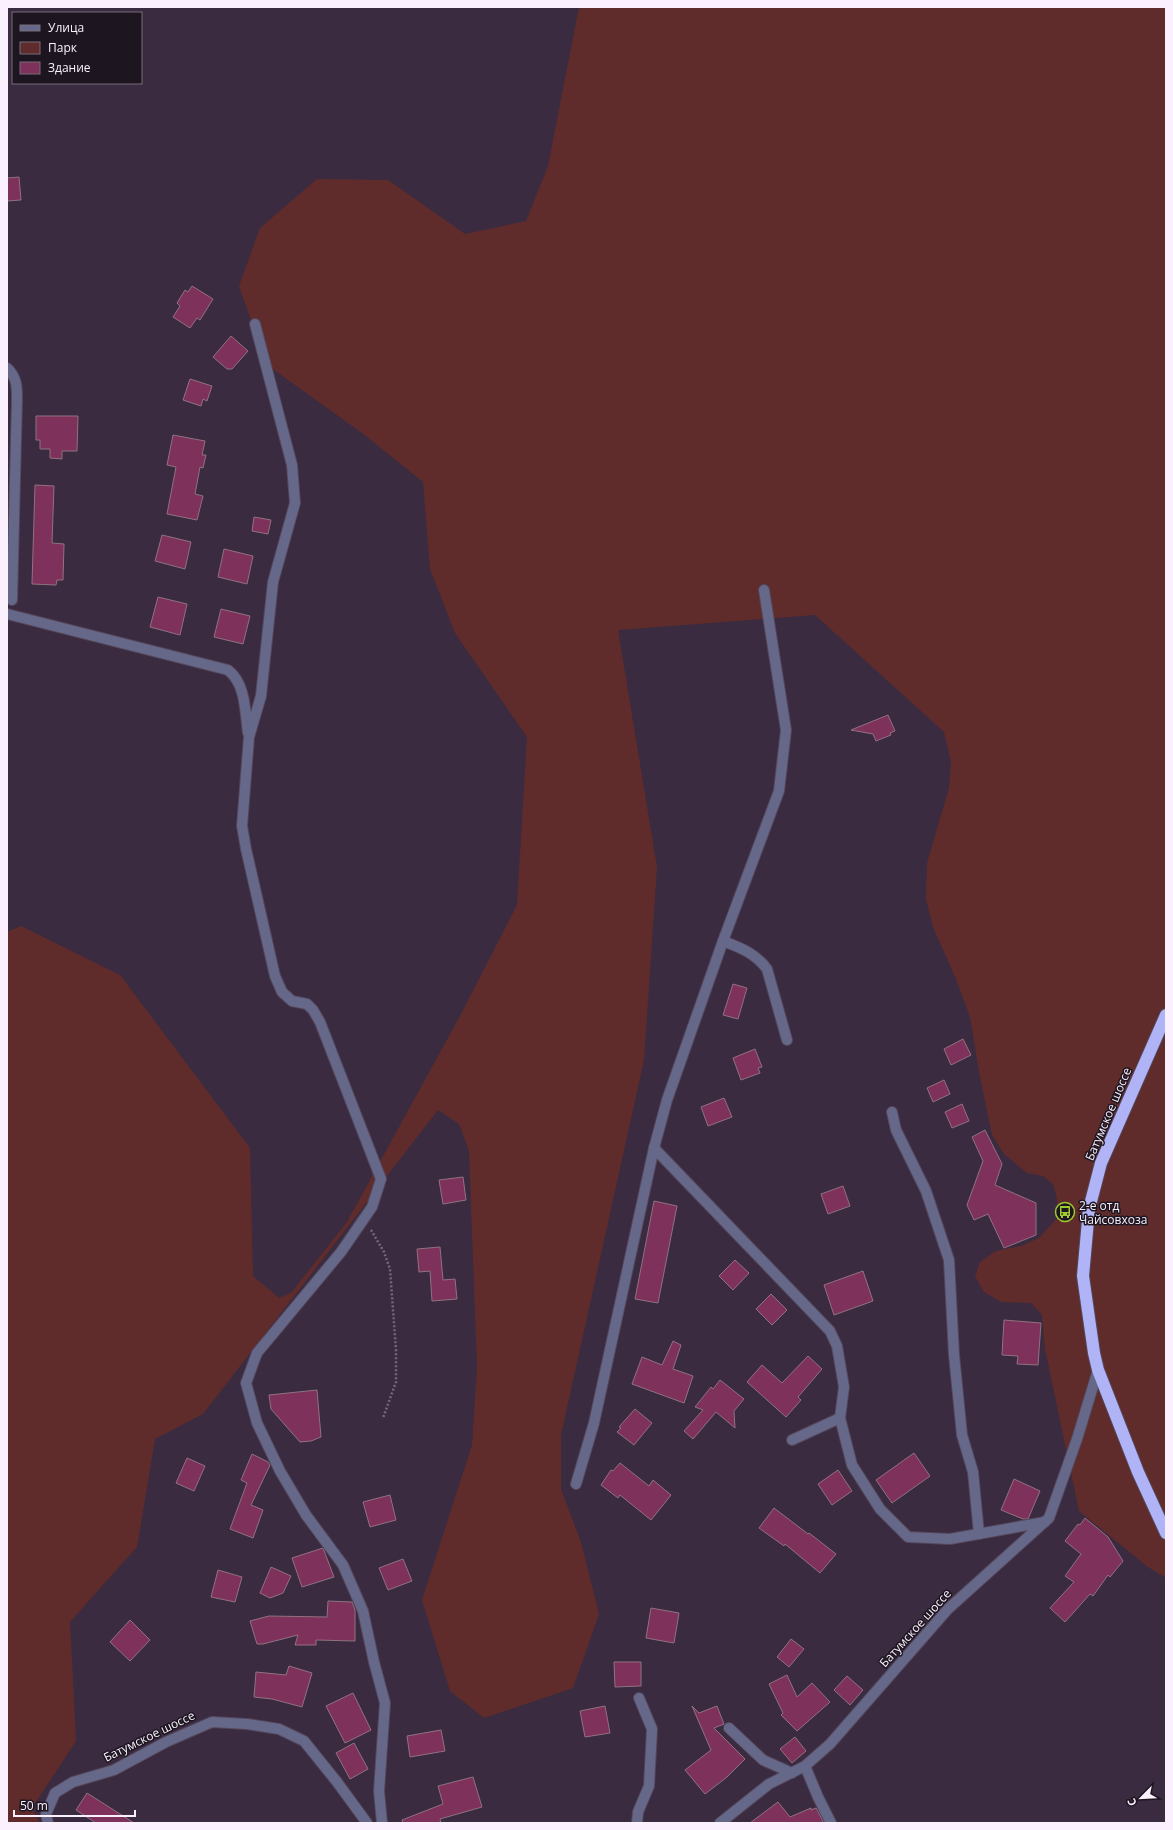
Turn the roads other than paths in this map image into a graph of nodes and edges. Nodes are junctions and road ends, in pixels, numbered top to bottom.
1 (255, 324) dead end
2 (7, 368) edge
3 (764, 590) dead end
4 (12, 600) dead end
5 (7, 614) edge
6 (248, 737) junction
7 (723, 941) junction
8 (1166, 1016) edge
9 (787, 1040) dead end
10 (892, 1112) dead end
11 (654, 1148) junction
12 (1098, 1370) junction
13 (840, 1418) junction
14 (792, 1440) dead end
15 (576, 1484) dead end
16 (1045, 1522) junction
17 (1166, 1533) edge
18 (979, 1534) junction
19 (639, 1698) dead end
20 (729, 1728) dead end
21 (805, 1766) junction
22 (792, 1772) junction
23 (48, 1823) edge
24 (367, 1823) edge
25 (382, 1823) edge
26 (637, 1823) edge
27 (720, 1823) edge
28 (831, 1823) edge

1 - 6 street
2 - 4 street
3 - 7 street
5 - 6 street
6 - 25 street
7 - 9 street
7 - 11 street
8 - 12 highway, Батумское шоссе
10 - 18 street
11 - 13 street
11 - 15 street
12 - 16 street, Батумское шоссе
12 - 17 highway, Батумское шоссе
13 - 14 street
13 - 18 street
16 - 18 street
16 - 21 street, Батумское шоссе
19 - 26 street
20 - 22 street
21 - 22 street, Батумское шоссе
21 - 28 street
22 - 27 street, Батумское шоссе
23 - 24 street, Батумское шоссе

